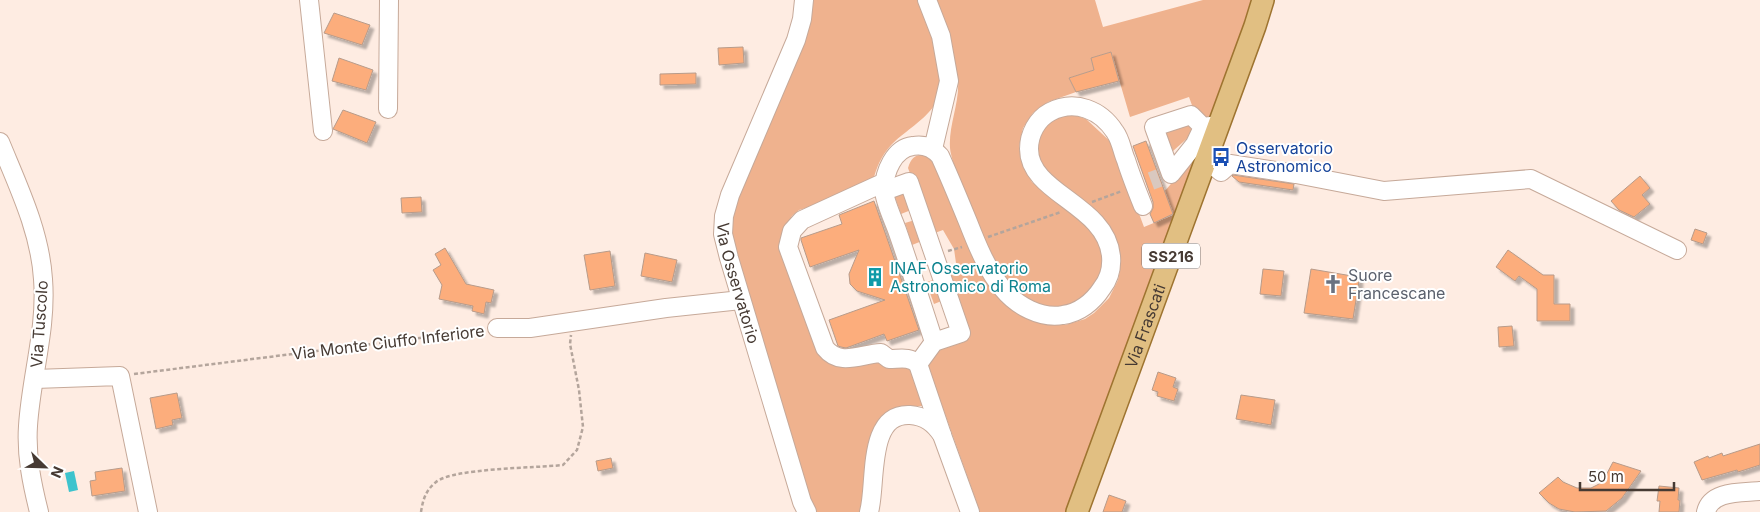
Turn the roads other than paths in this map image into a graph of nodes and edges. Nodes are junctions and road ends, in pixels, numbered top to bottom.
1 (309, 0) edge
2 (389, 0) edge
3 (804, 0) edge
4 (927, 0) edge
5 (1262, 0) edge
6 (388, 110) dead end
7 (1211, 126) junction
8 (323, 131) dead end
9 (0, 142) edge
10 (933, 149) junction
11 (1206, 160) junction
12 (1154, 180) junction
13 (885, 187) junction
14 (1143, 206) dead end
15 (1677, 250) dead end
16 (934, 256) junction
17 (909, 265) junction
18 (741, 300) junction
19 (497, 328) road end
20 (934, 342) junction
21 (918, 364) junction
22 (34, 379) junction
23 (942, 435) junction
24 (1760, 491) edge
25 (39, 512) edge
26 (148, 512) edge
27 (807, 512) edge
28 (869, 512) edge
29 (970, 512) edge
30 (1077, 512) edge
31 (1706, 512) edge

1 - 8 street
2 - 6 street
3 - 18 street, Via Osservatorio
4 - 10 street
5 - 7 main road, Via Frascati / SS216
7 - 11 main road, Via Frascati / SS216
7 - 12 street
7 - 12 street
9 - 22 street, Via Tuscolo
10 - 12 street
10 - 13 street
11 - 15 street
11 - 30 main road, Via Frascati / SS216
12 - 14 street
13 - 16 street
13 - 17 street
13 - 21 street
16 - 17 street
16 - 20 street
17 - 20 street
18 - 19 street, Via Monte Ciuffo Inferiore
18 - 27 street, Via Osservatorio
20 - 21 street
21 - 23 street
22 - 25 street, Via Tuscolo
22 - 26 street
23 - 28 street
23 - 29 street
24 - 31 street

